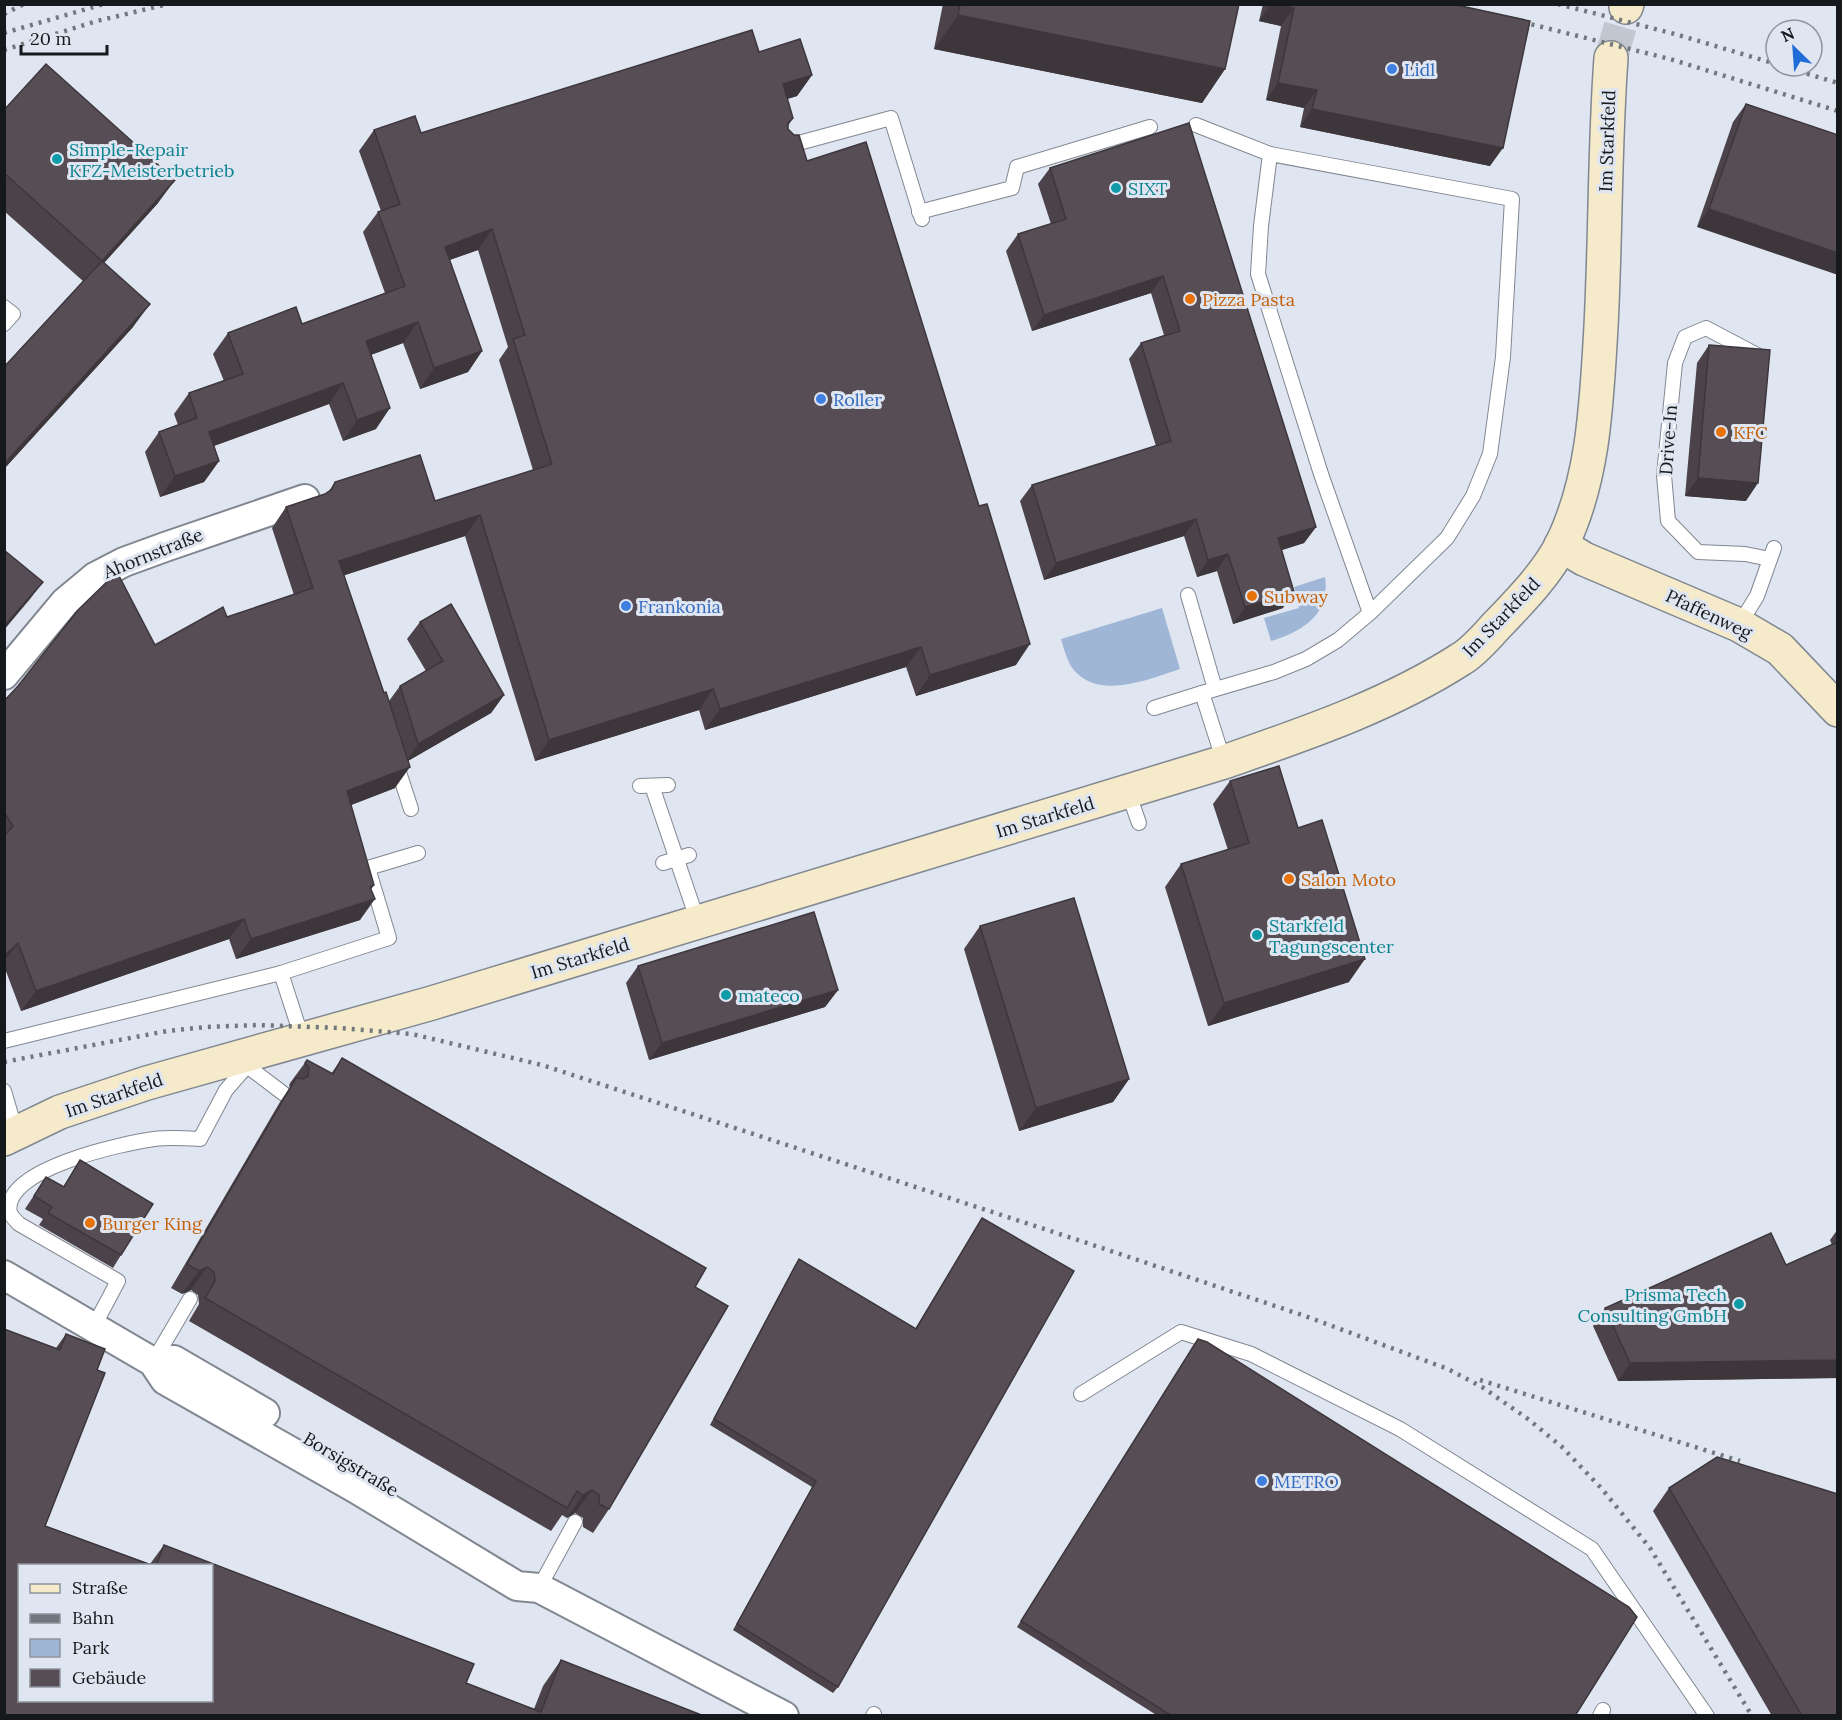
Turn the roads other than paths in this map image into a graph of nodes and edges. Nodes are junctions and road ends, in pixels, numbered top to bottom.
1 (1611, 58) tunnel mouth
2 (1196, 125) dead end
3 (1150, 127) dead end
4 (782, 147) edge
5 (1270, 154) junction
6 (4, 307) edge
7 (4, 324) edge
8 (1766, 360) edge
9 (305, 499) edge
10 (1561, 545) junction
11 (1188, 595) dead end
12 (1370, 613) junction
13 (1739, 625) junction
14 (4, 675) edge
15 (1208, 691) junction
16 (1154, 708) dead end
17 (1838, 710) edge
18 (391, 746) edge
19 (1224, 762) junction
20 (668, 785) dead end
21 (1128, 792) junction
22 (411, 809) dead end
23 (1138, 823) dead end
24 (418, 853) dead end
25 (698, 922) junction
26 (281, 973) junction
27 (302, 1038) junction
28 (4, 1041) edge
29 (245, 1060) junction
30 (4, 1091) edge
31 (284, 1094) edge
32 (10, 1136) edge
33 (4, 1275) edge
34 (190, 1299) dead end
35 (93, 1328) junction
36 (153, 1362) junction
37 (1081, 1394) dead end
38 (575, 1522) edge
39 (539, 1588) junction
40 (784, 1716) edge
41 (1707, 1716) edge

1 - 10 main road, Im Starkfeld
2 - 5 lane
3 - 4 lane
5 - 12 lane
5 - 12 lane
6 - 7 lane
8 - 13 lane, Drive-In
9 - 14 street, Ahornstraße
10 - 13 main road, Pfaffenweg
10 - 19 main road, Im Starkfeld
11 - 15 lane
12 - 15 lane
13 - 17 main road, Pfaffenweg
15 - 16 lane
15 - 19 lane
18 - 22 lane
19 - 21 main road, Im Starkfeld
20 - 25 lane
21 - 23 lane
21 - 25 main road, Im Starkfeld
24 - 26 lane
25 - 27 main road, Im Starkfeld
26 - 27 lane
26 - 28 lane
27 - 29 main road, Im Starkfeld
29 - 31 lane
29 - 32 main road, Im Starkfeld
29 - 35 lane
30 - 32 lane
33 - 35 street, Borsigstraße
34 - 36 lane
35 - 36 street, Borsigstraße
36 - 39 street, Borsigstraße
37 - 41 lane
38 - 39 lane
39 - 40 street, Borsigstraße

